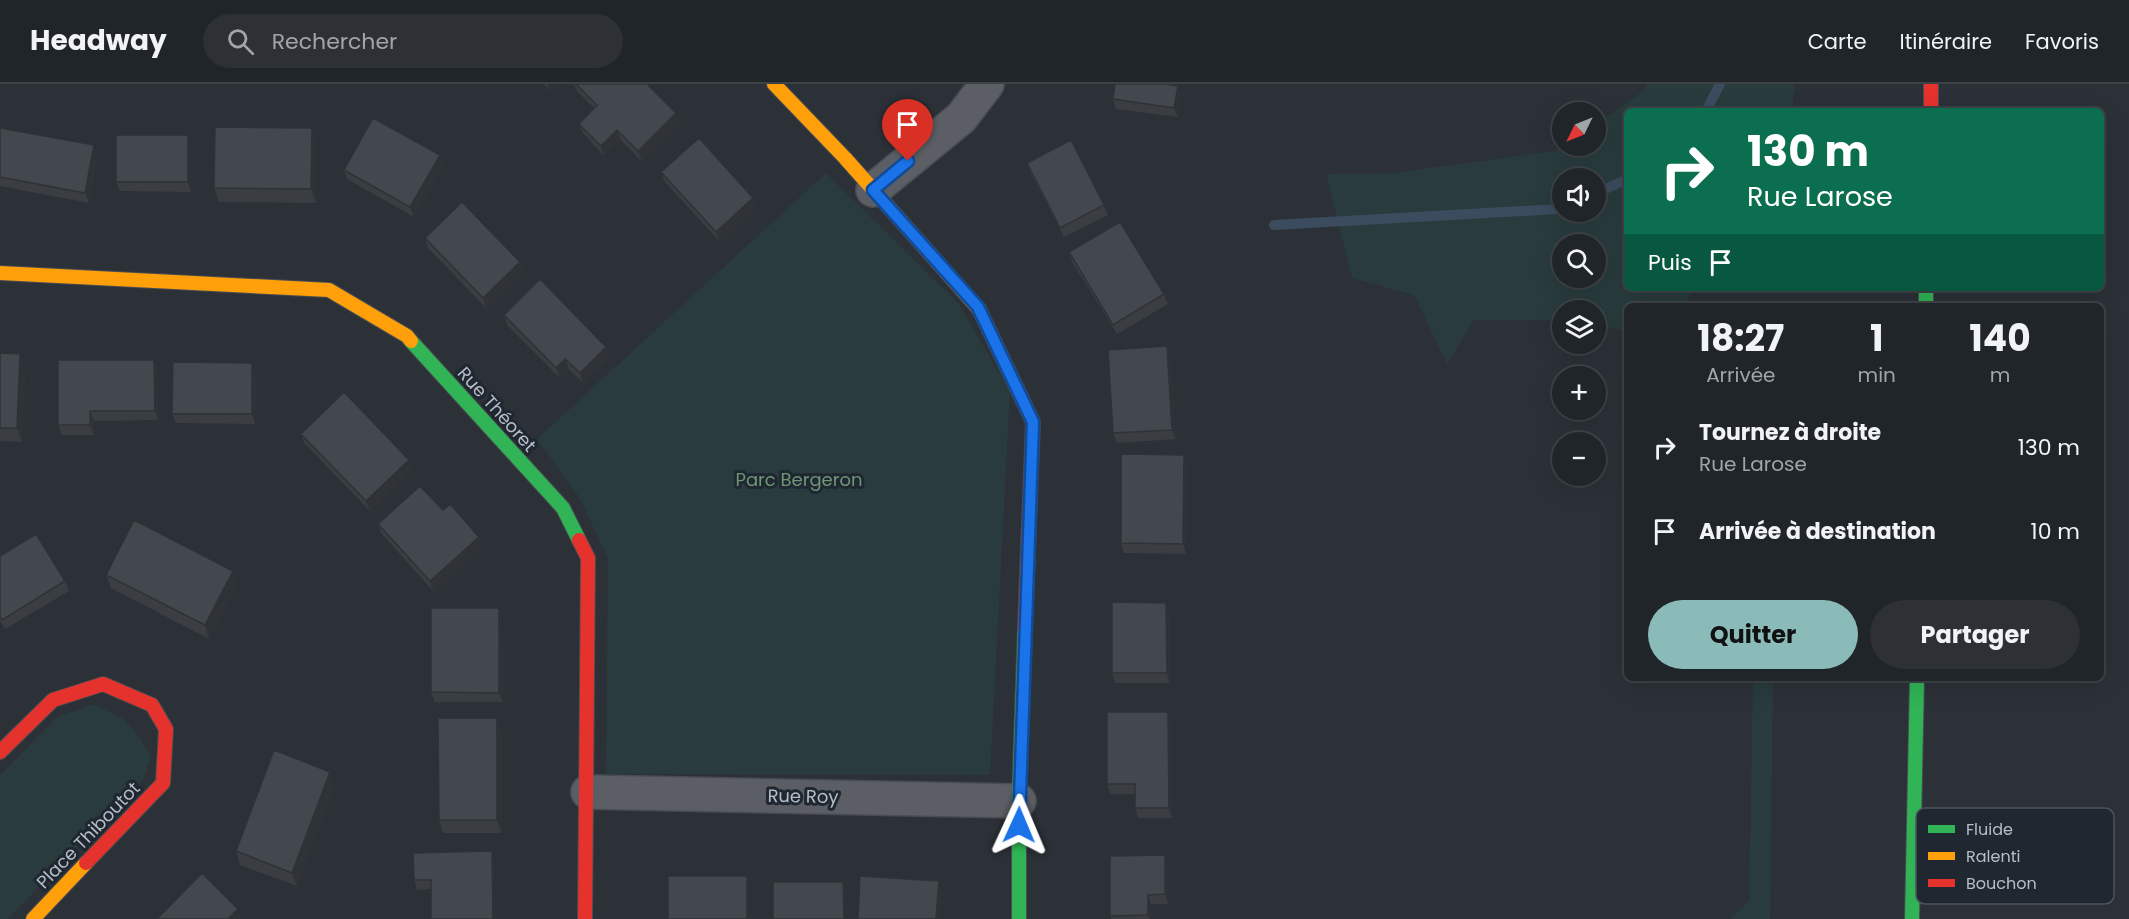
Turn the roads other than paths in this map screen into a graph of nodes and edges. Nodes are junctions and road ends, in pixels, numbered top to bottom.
1 (774, 84) edge
2 (987, 84) edge
3 (1931, 84) edge
4 (1930, 108) edge
5 (873, 190) junction
6 (0, 273) edge
7 (1917, 681) edge
8 (0, 752) edge
9 (588, 792) junction
10 (1019, 801) junction
11 (33, 919) edge
12 (585, 919) edge
13 (1019, 919) edge
14 (1912, 919) edge

1 - 5 main road
2 - 5 street
3 - 4 main road
5 - 10 main road
6 - 9 main road, Rue Théoret
7 - 14 main road
8 - 11 main road, Place Thiboutot
9 - 10 street, Rue Roy
9 - 12 main road, Rue Théoret
10 - 13 main road

